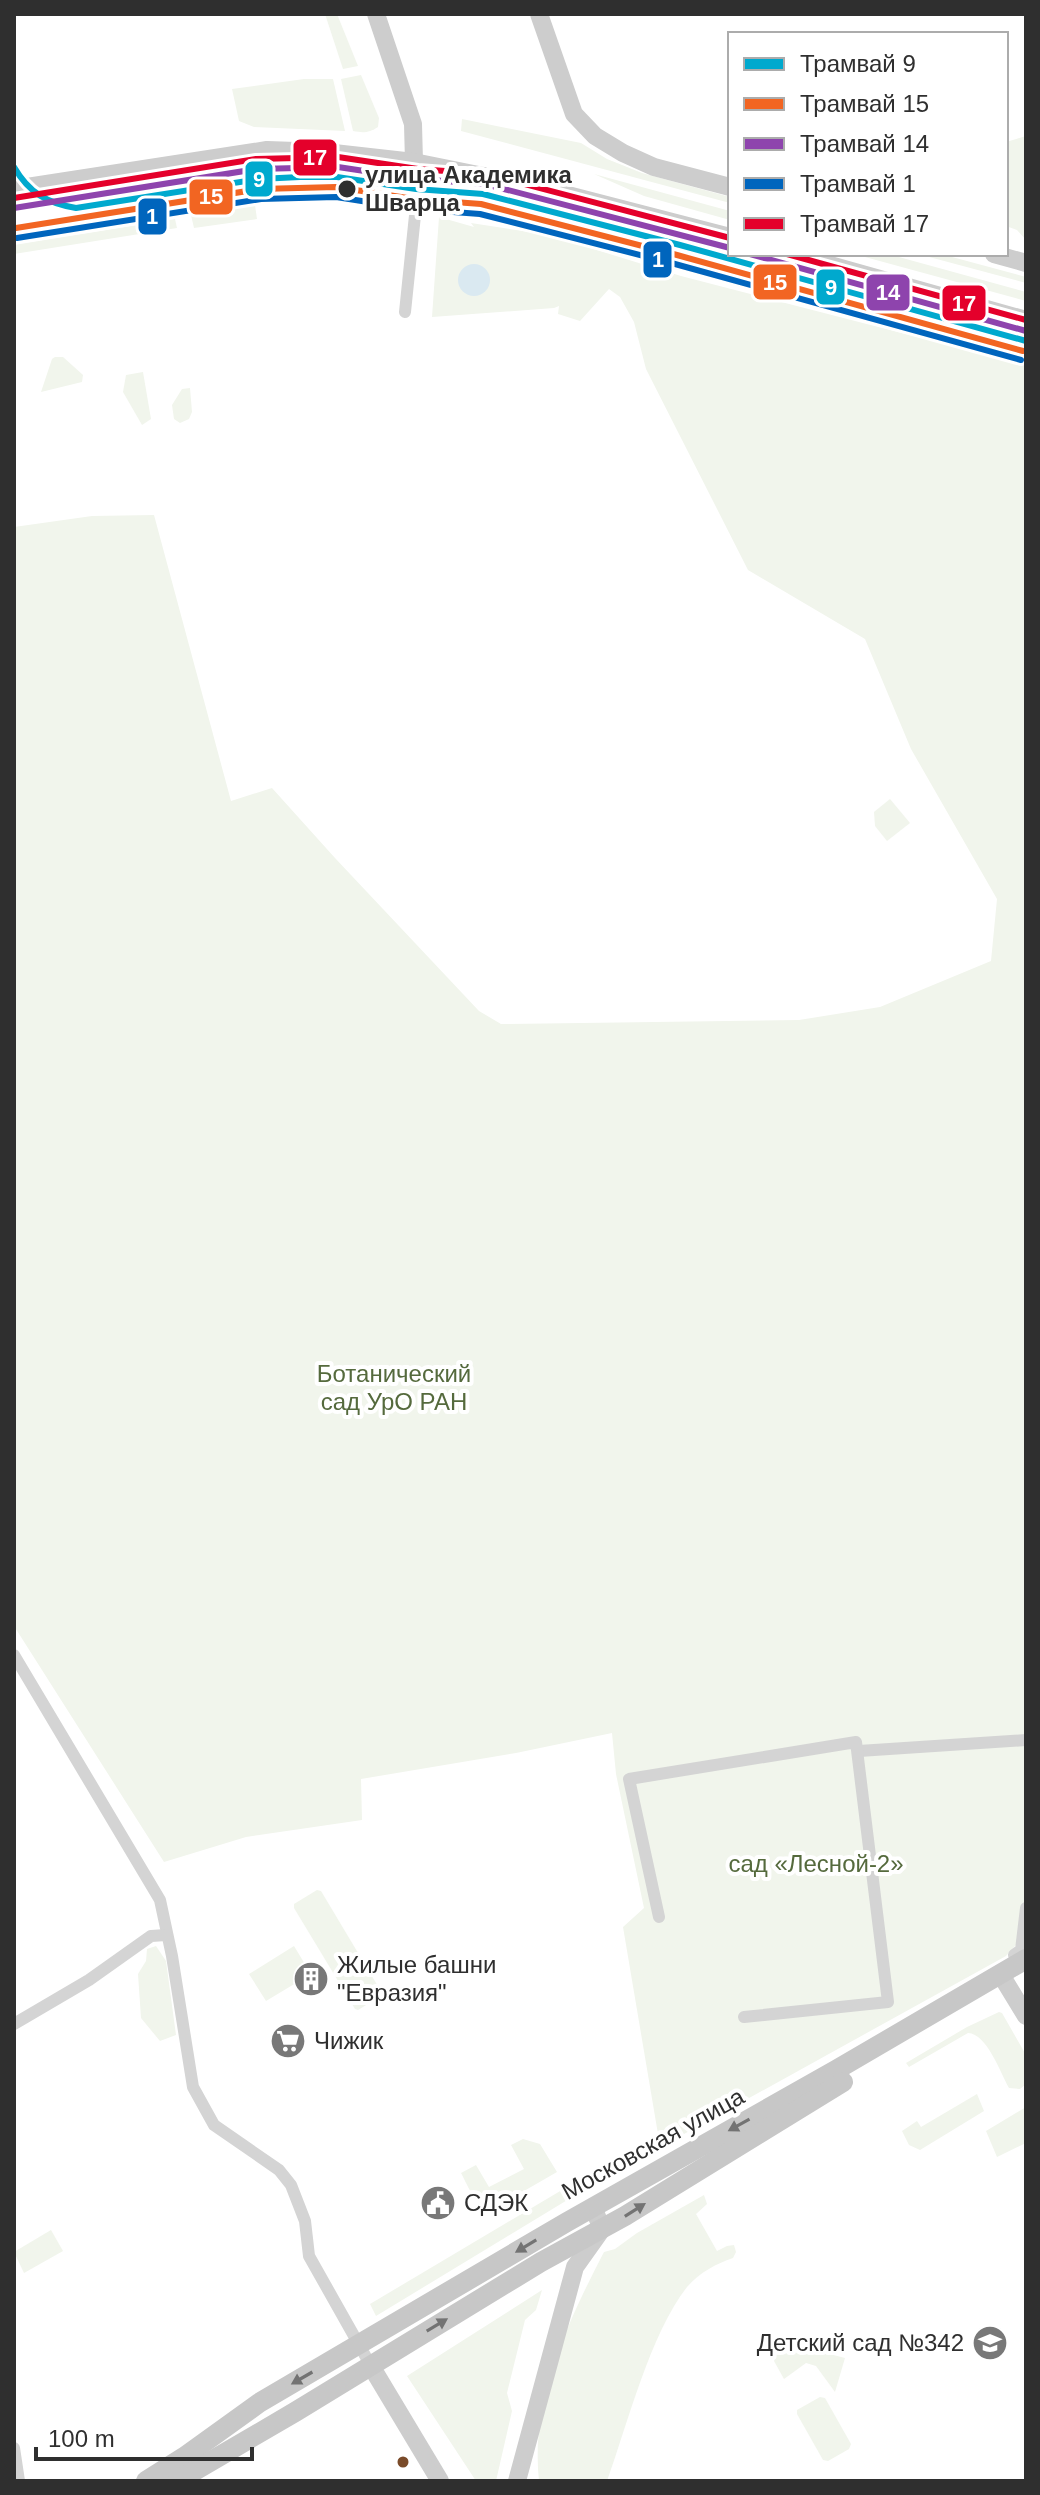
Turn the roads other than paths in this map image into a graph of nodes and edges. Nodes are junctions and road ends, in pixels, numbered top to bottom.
1 (376, 14) edge
2 (539, 14) edge
3 (414, 162) junction
4 (728, 186) edge
5 (14, 189) edge
6 (728, 236) edge
7 (798, 256) edge
8 (1001, 256) edge
9 (1026, 263) edge
10 (405, 312) dead end
11 (1026, 320) edge
12 (14, 1655) edge
13 (1026, 1740) edge
14 (859, 1751) junction
15 (1026, 1908) edge
16 (659, 1917) dead end
17 (166, 1935) junction
18 (1024, 1965) edge
19 (1005, 1980) junction
20 (1026, 2016) edge
21 (744, 2017) dead end
22 (14, 2024) edge
23 (593, 2207) junction
24 (602, 2229) junction
25 (359, 2345) junction
26 (371, 2366) junction
27 (14, 2448) edge
28 (19, 2481) edge
29 (146, 2481) edge
30 (177, 2481) edge
31 (440, 2481) edge
32 (517, 2481) edge

1 - 3 main road
2 - 4 main road
3 - 5 main road
3 - 6 main road
3 - 10 street
7 - 11 main road
8 - 9 main road
12 - 17 street
13 - 14 street
14 - 16 street
14 - 21 street
15 - 18 street
17 - 22 street
17 - 25 street
18 - 19 main road, Московская улица
19 - 20 main road
19 -> 23 main road, Московская улица
24 -> 19 main road, Московская улица
23 - 24 main road
23 -> 25 main road, Московская улица
26 -> 24 main road, Московская улица
24 - 32 main road
25 - 26 street
25 -> 29 main road, Московская улица
26 - 30 main road, Московская улица
26 - 31 main road
27 - 28 street

